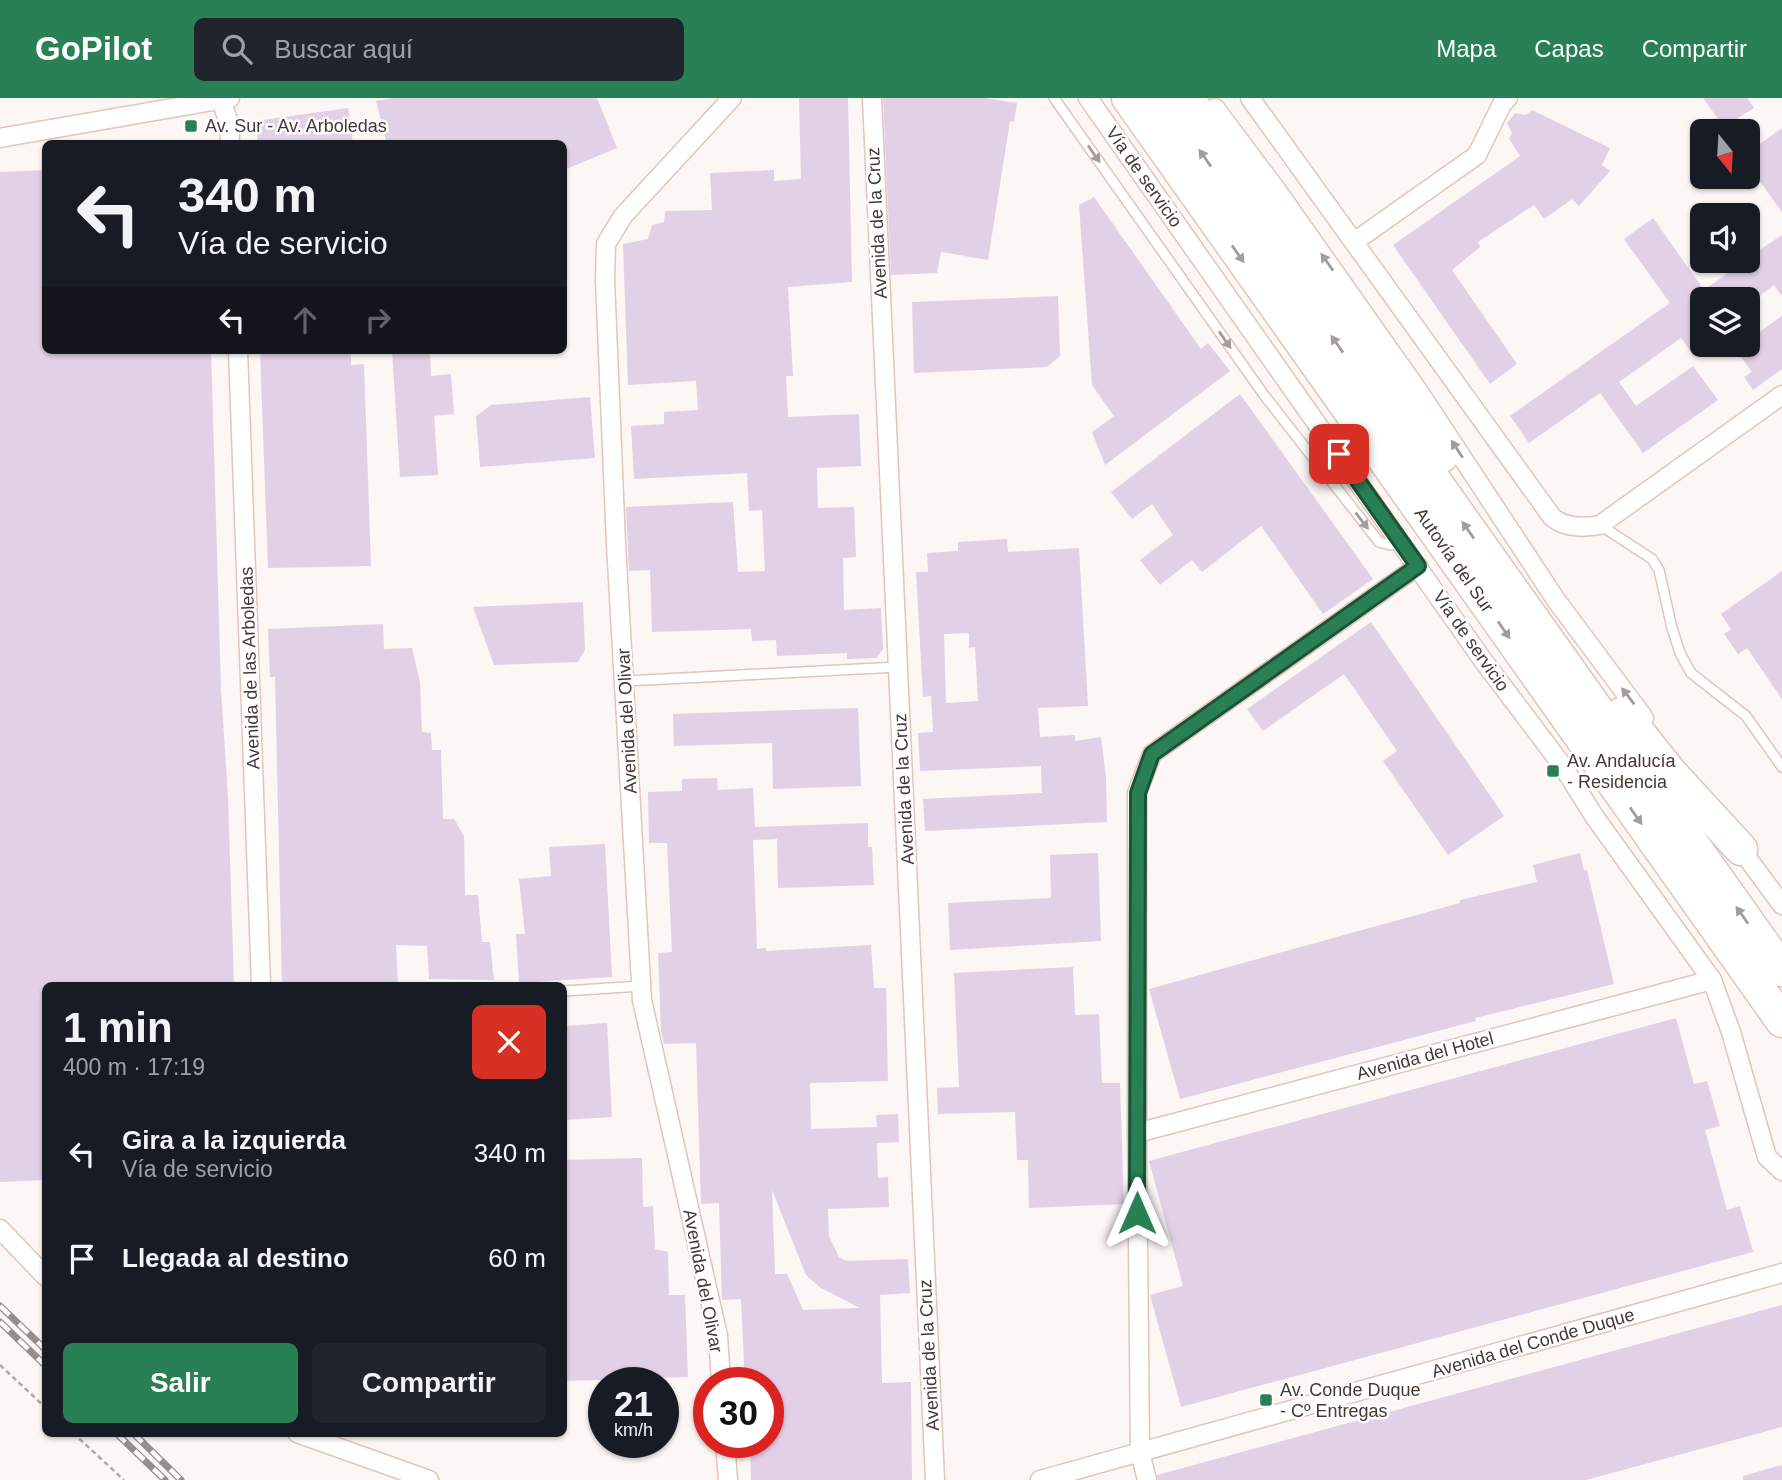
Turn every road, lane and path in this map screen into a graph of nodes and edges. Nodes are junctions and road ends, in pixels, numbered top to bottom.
1 (732, 98) edge
2 (872, 98) edge
3 (1055, 98) edge
4 (1088, 98) edge
5 (1128, 98) edge
6 (1163, 98) edge
7 (1250, 98) edge
8 (1508, 98) edge
9 (225, 99) edge
10 (1203, 101) edge
11 (0, 138) edge
12 (230, 140) edge
13 (1354, 242) junction
14 (238, 354) edge
15 (1782, 395) edge
16 (1600, 525) junction
17 (1402, 543) junction
18 (1418, 566) junction
19 (898, 667) junction
20 (625, 681) junction
21 (1782, 767) edge
22 (1741, 849) joint
23 (1782, 905) edge
24 (1782, 970) edge
25 (1712, 980) junction
26 (261, 982) edge
27 (641, 986) junction
28 (567, 991) edge
29 (1782, 1021) edge
30 (1137, 1133) junction
31 (1782, 1171) edge
32 (0, 1229) edge
33 (42, 1273) edge
34 (1782, 1273) edge
35 (0, 1365) edge
36 (720, 1367) edge
37 (42, 1404) edge
38 (77, 1437) edge
39 (308, 1437) edge
40 (1140, 1452) junction
41 (726, 1458) edge
42 (124, 1480) edge
43 (429, 1480) edge
44 (728, 1480) edge
45 (935, 1480) edge
46 (1041, 1480) edge
47 (1147, 1480) edge

1 - 20 street, Avenida del Olivar
2 - 19 street, Avenida de la Cruz
3 -> 17 lane
4 - 17 street, Vía de servicio
5 -> 29 highway, Autovía del Sur
24 -> 6 highway, Autovía del Sur
7 - 13 street
8 - 13 street
9 - 11 street
9 - 12 street
22 -> 10 highway
13 - 16 street
14 - 26 street, Avenida de las Arboledas
15 - 16 street
16 - 21 lane
17 - 18 street, Vía de servicio
18 - 25 street, Vía de servicio
18 - 30 street
19 - 20 lane
19 - 45 street, Avenida de la Cruz
20 - 27 street, Avenida del Olivar
22 - 23 street
25 - 30 street, Avenida del Hotel
25 - 31 street, Vía de servicio
27 - 28 lane
27 - 36 street, Avenida del Olivar
30 - 40 street
32 - 33 street
34 - 40 street, Avenida del Conde Duque
35 - 37 path
38 - 42 path
39 - 43 street
40 - 46 street, Avenida del Conde Duque
40 - 47 street
41 - 44 street

